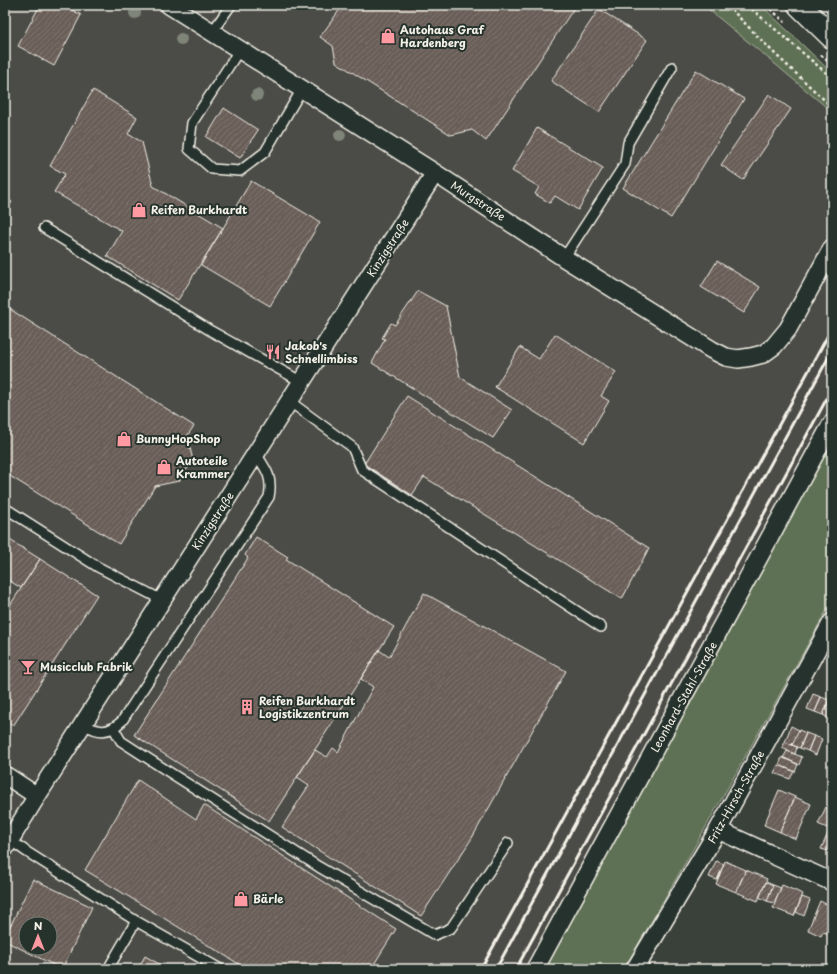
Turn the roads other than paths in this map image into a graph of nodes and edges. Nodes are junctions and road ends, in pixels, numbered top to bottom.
1 (169, 5) edge
2 (231, 5) edge
3 (799, 5) edge
4 (212, 32) junction
5 (832, 37) edge
6 (240, 50) junction
7 (672, 67) dead end
8 (302, 89) junction
9 (435, 174) junction
10 (44, 228) dead end
11 (832, 248) edge
12 (564, 258) junction
13 (302, 382) junction
14 (289, 401) junction
15 (832, 424) edge
16 (256, 454) junction
17 (5, 508) edge
18 (162, 600) junction
19 (832, 622) edge
20 (601, 626) dead end
21 (83, 724) junction
22 (114, 729) junction
23 (5, 775) edge
24 (37, 796) junction
25 (718, 830) junction
26 (508, 843) dead end
27 (8, 844) edge
28 (832, 882) edge
29 (136, 921) junction
30 (108, 969) edge
31 (220, 969) edge
32 (534, 969) edge
33 (635, 969) edge

1 - 4 street, Murgstraße
2 - 4 lane
3 - 5 street
4 - 6 street, Murgstraße
6 - 8 street, Murgstraße
6 - 8 lane
7 - 12 lane
8 - 9 street, Murgstraße
9 - 12 street, Murgstraße
9 - 13 street, Kinzigstraße
10 - 13 lane
11 - 12 street, Murgstraße
13 - 14 street, Kinzigstraße
14 - 16 street, Kinzigstraße
14 - 20 lane
15 - 32 street, Leonhard-Stahl-Straße
16 - 18 street, Kinzigstraße
16 - 22 lane
17 - 18 lane
18 - 21 street, Kinzigstraße
19 - 25 street, Fritz-Hirsch-Straße
21 - 22 lane
21 - 24 street, Kinzigstraße
22 - 26 lane
23 - 24 street
24 - 27 street, Kinzigstraße
25 - 28 street
25 - 33 street, Fritz-Hirsch-Straße
27 - 29 lane
29 - 30 lane
29 - 31 lane

